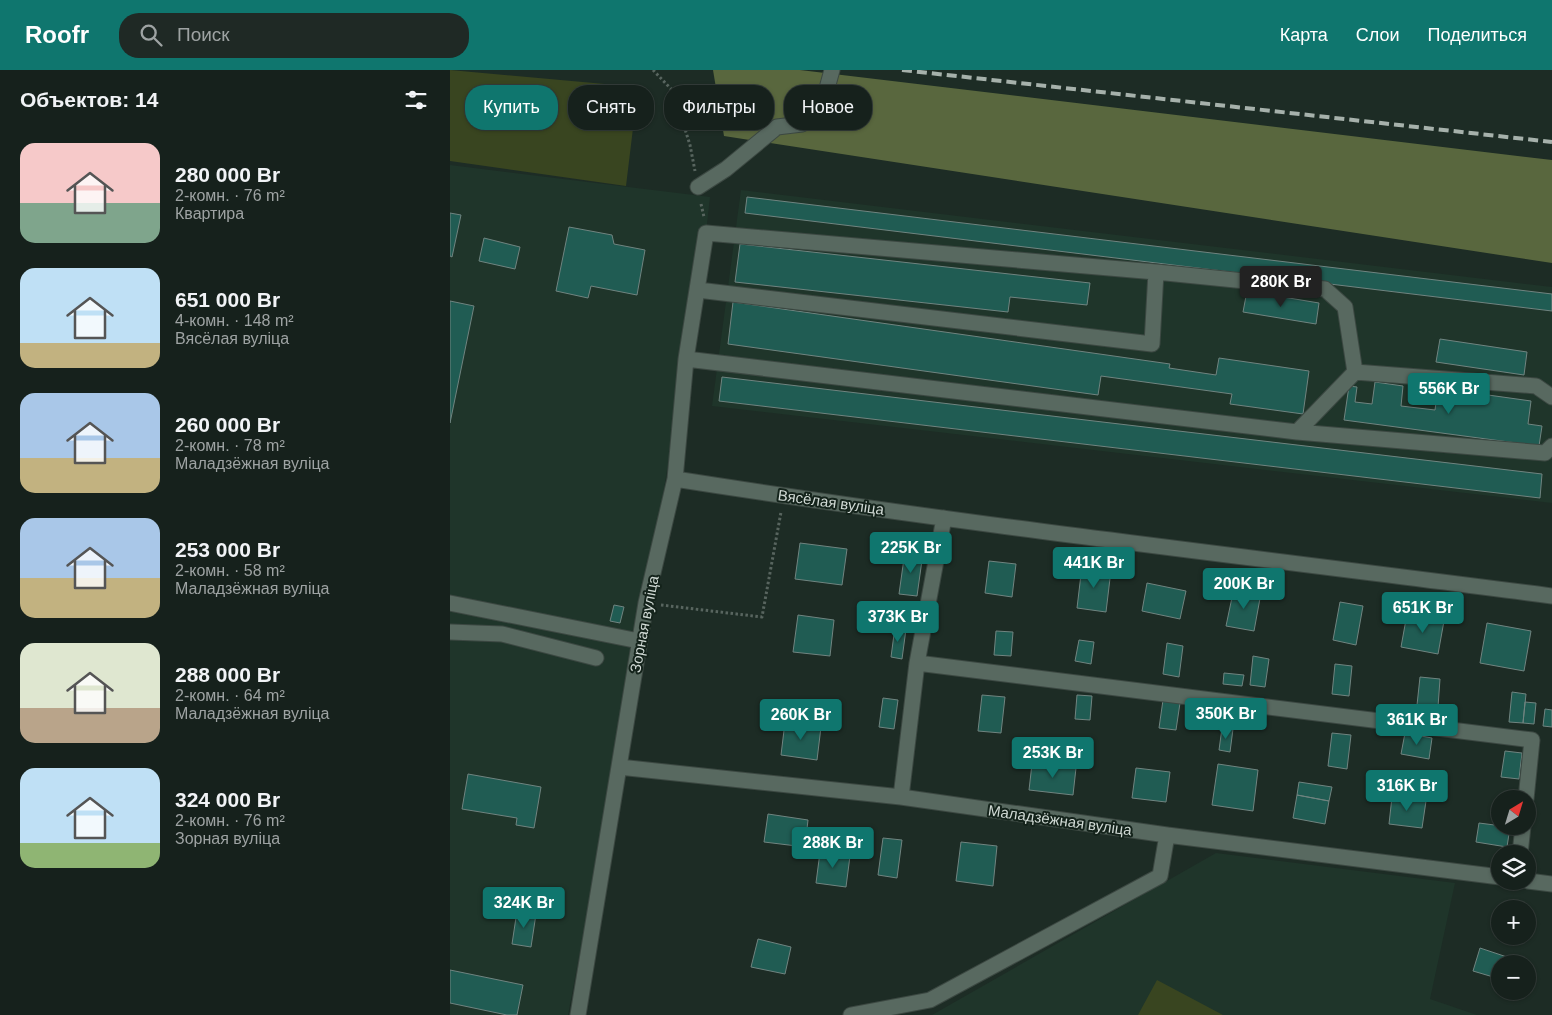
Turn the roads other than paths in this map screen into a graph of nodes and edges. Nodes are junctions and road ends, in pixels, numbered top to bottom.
1 (832, 70) edge
2 (698, 187) road end
3 (1156, 272) junction
4 (698, 290) junction
5 (686, 359) junction
6 (1355, 372) junction
7 (1552, 397) edge
8 (1297, 432) junction
9 (1552, 446) edge
10 (675, 479) junction
11 (944, 518) junction
12 (1552, 596) edge
13 (450, 603) edge
14 (450, 632) edge
15 (639, 642) junction
16 (596, 658) dead end
17 (917, 663) junction
18 (619, 767) junction
19 (1527, 790) edge
20 (900, 797) junction
21 (1167, 835) junction
22 (1491, 876) edge
23 (1536, 881) edge
24 (1552, 884) edge
25 (578, 1015) edge
26 (851, 1015) edge

1 - 2 street
3 - 4 street, Зорная вуліца
3 - 4 street
3 - 6 street
4 - 5 street, Зорная вуліца
5 - 8 street
5 - 10 street, Зорная вуліца
6 - 7 street
6 - 8 street
8 - 9 street
10 - 11 street, Вясёлая вуліца
10 - 15 street, Зорная вуліца
11 - 12 street, Вясёлая вуліца
11 - 17 street
13 - 15 street
14 - 16 street
15 - 18 street, Зорная вуліца
17 - 19 street
17 - 20 street
18 - 20 street, Маладзёжная вуліца
18 - 25 street, Зорная вуліца
20 - 21 street, Маладзёжная вуліца
21 - 22 street, Маладзёжная вуліца
21 - 26 street
23 - 24 street

